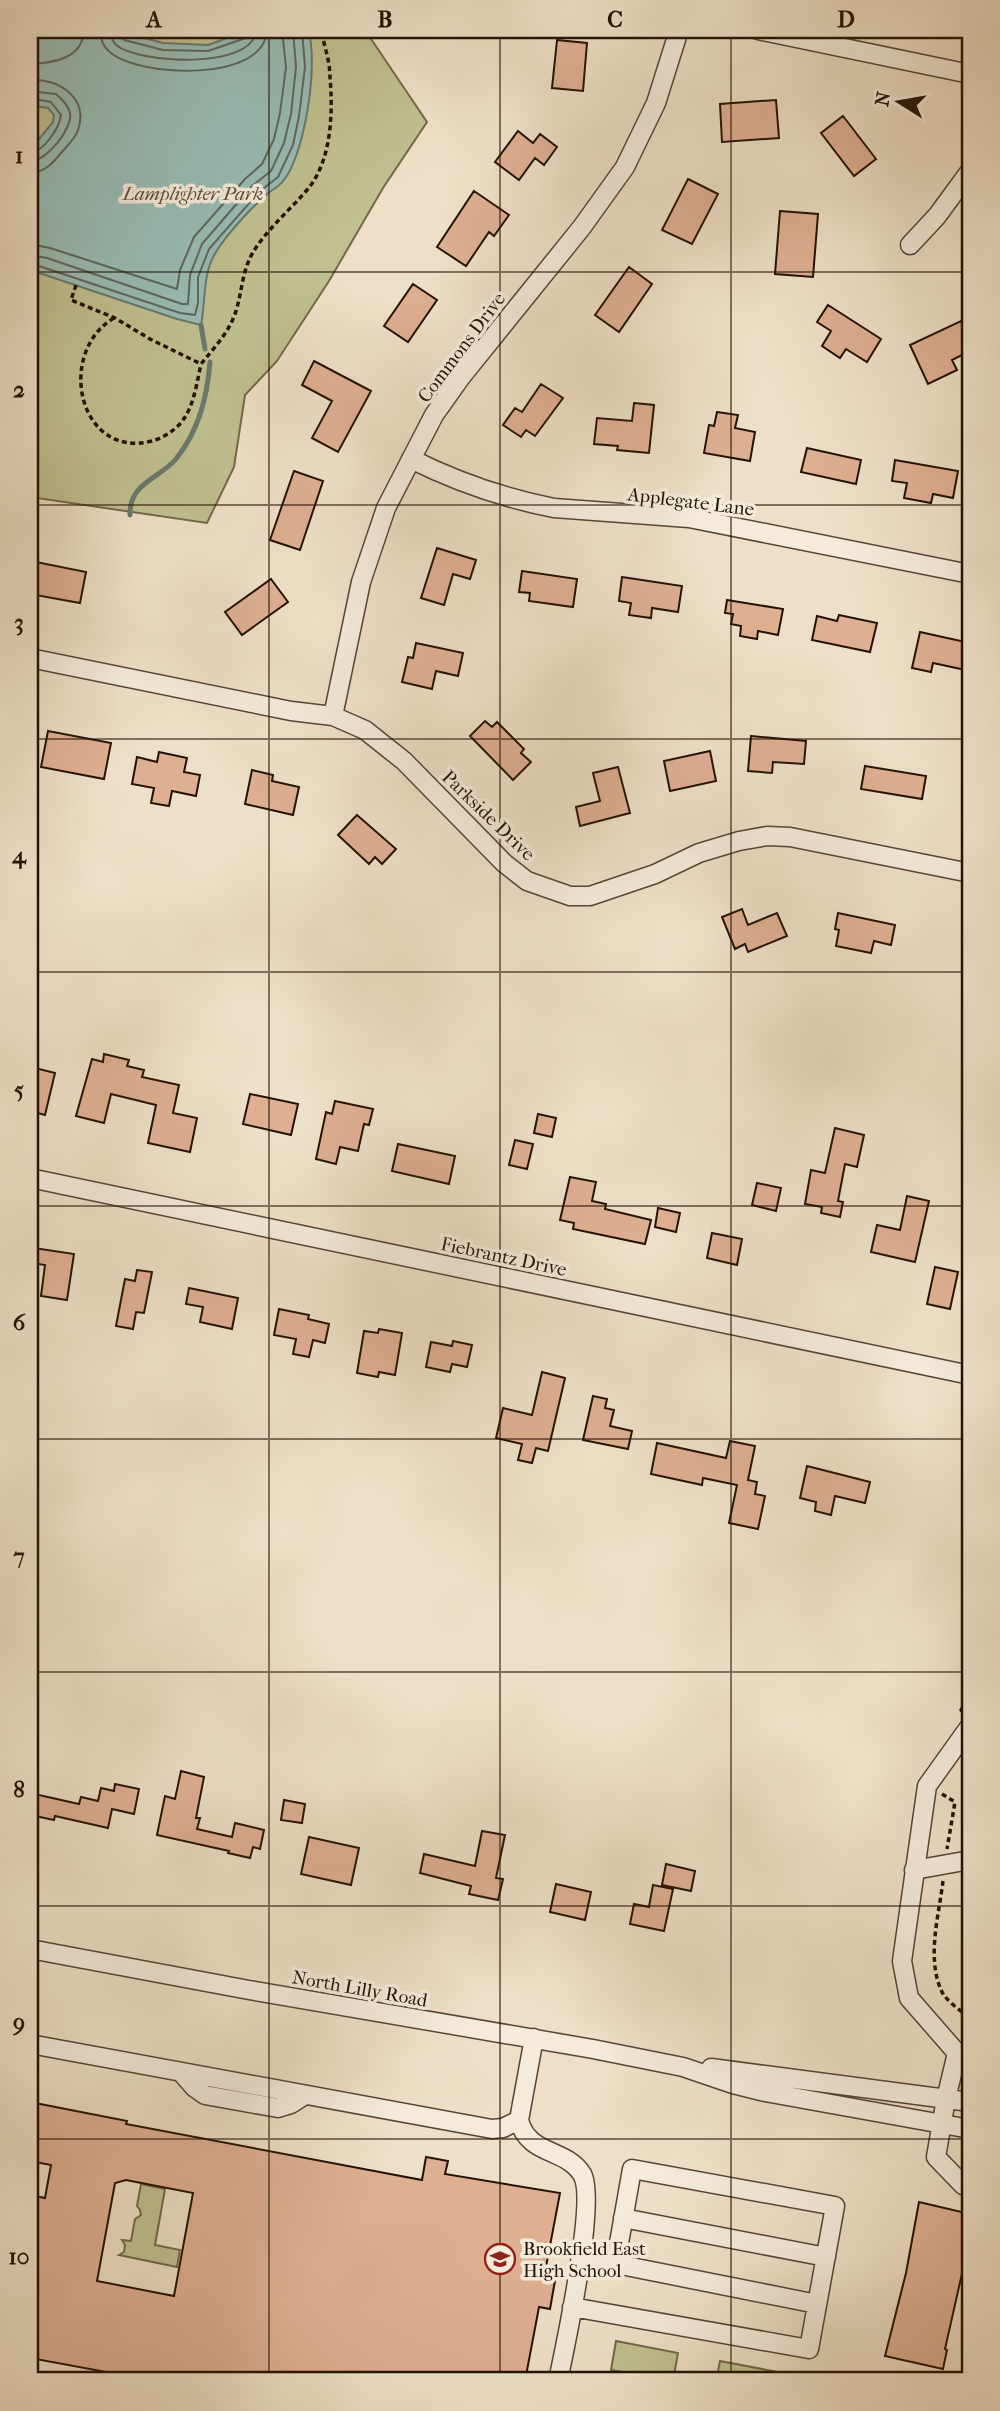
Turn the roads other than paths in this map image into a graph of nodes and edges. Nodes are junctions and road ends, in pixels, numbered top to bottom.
1 (679, 30) edge
2 (758, 30) edge
3 (970, 74) edge
4 (970, 171) edge
5 (909, 245) dead end
6 (411, 459) junction
7 (970, 574) edge
8 (30, 658) edge
9 (333, 716) junction
10 (970, 873) edge
11 (30, 1178) edge
12 (970, 1375) edge
13 (970, 1726) edge
14 (970, 1860) edge
15 (914, 1870) junction
16 (30, 1949) edge
17 (534, 2039) junction
18 (30, 2044) edge
19 (683, 2067) junction
20 (946, 2099) junction
21 (970, 2102) edge
22 (519, 2120) junction
23 (942, 2124) junction
24 (970, 2129) edge
25 (970, 2188) edge
26 (623, 2218) junction
27 (580, 2257) junction
28 (826, 2257) junction
29 (611, 2263) junction
30 (817, 2304) junction
31 (572, 2306) junction
32 (558, 2381) edge

1 - 6 street, Commons Drive
2 - 3 street
4 - 5 street
6 - 7 street, Applegate Lane
6 - 9 street, Commons Drive
8 - 9 street, Parkside Drive
9 - 10 street, Parkside Drive
11 - 12 street, Fiebrantz Drive
13 - 15 street
14 - 15 street
15 - 20 street
16 - 17 street, North Lilly Road
17 - 19 street, North Lilly Road
17 - 22 street
18 - 22 street
19 - 20 street, North Lilly Road
19 - 23 street, North Lilly Road
20 - 21 street, North Lilly Road
20 - 23 street
22 - 27 street
23 - 24 street, North Lilly Road
23 - 25 street
26 - 28 street
26 - 28 street
26 - 29 street
27 - 29 street
27 - 31 street
28 - 30 street
29 - 30 street
30 - 31 street
31 - 32 street

